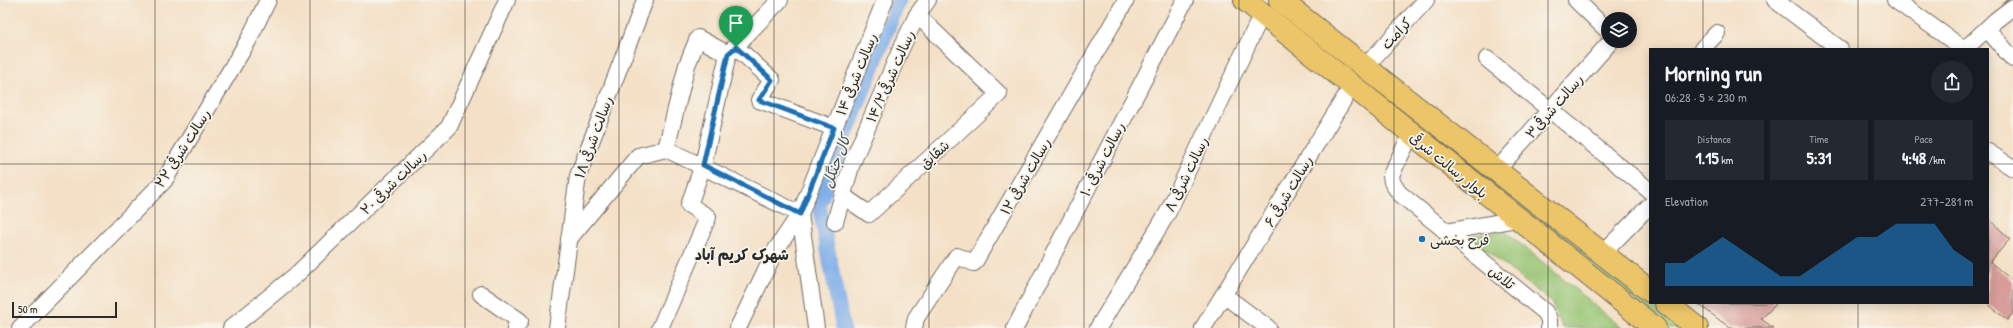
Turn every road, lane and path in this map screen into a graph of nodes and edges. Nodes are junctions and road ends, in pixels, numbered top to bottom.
1 (268, 0) edge
2 (507, 0) edge
3 (645, 0) edge
4 (780, 0) edge
5 (885, 0) edge
6 (928, 0) edge
7 (1126, 0) edge
8 (1185, 0) edge
9 (1245, 0) edge
10 (1280, 0) edge
11 (1426, 0) edge
12 (1576, 0) edge
13 (1775, 0) edge
14 (1895, 0) edge
15 (2013, 7) edge
16 (1262, 14) junction
17 (917, 15) junction
18 (1601, 25) edge
19 (1987, 29) junction
20 (1717, 33) dead end
21 (1605, 48) edge
22 (1703, 48) edge
23 (1839, 48) edge
24 (1964, 48) edge
25 (1966, 48) edge
26 (732, 51) junction
27 (1487, 59) dead end
28 (2013, 59) edge
29 (1365, 67) junction
30 (1352, 86) junction
31 (1550, 110) junction
32 (834, 128) junction
33 (1411, 134) junction
34 (666, 149) junction
35 (1989, 153) edge
36 (703, 165) junction
37 (2013, 168) edge
38 (1497, 170) junction
39 (1649, 190) edge
40 (843, 196) junction
41 (1649, 206) edge
42 (800, 214) junction
43 (1517, 219) junction
44 (835, 222) dead end
45 (1445, 232) junction
46 (569, 239) junction
47 (1603, 253) junction
48 (1649, 290) edge
49 (481, 294) dead end
50 (1225, 296) junction
51 (1667, 304) edge
52 (1018, 323) edge
53 (1646, 324) edge
54 (20, 328) edge
55 (231, 328) edge
56 (515, 328) edge
57 (557, 328) edge
58 (660, 328) edge
59 (738, 328) edge
60 (816, 328) edge
61 (914, 328) edge
62 (1098, 328) edge
63 (1204, 328) edge
64 (1268, 328) edge
65 (1549, 328) edge
66 (1697, 328) edge

1 - 54 street, رسالت شرقی ۲۲
2 - 55 street, رسالت شرقی ۲۰
3 - 46 street, رسالت شرقی ۱۸
4 - 26 street
5 - 32 street, رسالت شرقی ۱۴
6 - 17 street, رسالت شرقی۱۴/۲
7 - 61 street, رسالت شرقی ۱۲
8 - 52 street, رسالت شرقی ۱۰
9 - 16 main road, بلوار رسالت شرقی
10 - 29 main road, بلوار رسالت شرقی
11 - 29 street, کرامت
12 - 18 street
13 - 23 street
14 - 24 street
15 - 19 street
16 - 30 main road, بلوار رسالت شرقی
16 - 62 street, رسالت شرقی ۸
17 - 40 street, رسالت شرقی۱۴/۲
17 - 40 street, شقایق
19 - 25 street
19 - 28 street
20 - 22 street
21 - 31 street, رسالت شرقی۳
26 - 32 street
26 - 34 street
26 - 36 street
27 - 31 street
29 - 38 main road, بلوار رسالت شرقی
30 - 33 main road, بلوار رسالت شرقی
30 - 50 street, رسالت شرقی ۶
31 - 38 street, رسالت شرقی۳
31 - 39 street
32 - 42 street, رسالت شرقی ۱۴
33 - 43 main road, بلوار رسالت شرقی
33 - 45 street, تلاش
34 - 36 street
34 - 46 street
35 - 37 street
36 - 42 street
36 - 58 street
38 - 47 main road, بلوار رسالت شرقی
40 - 44 street, رسالت شرقی۱۴/۲
41 - 47 street
42 - 59 street, رسالت شرقی ۱۴
42 - 60 street
43 - 45 street
43 - 53 main road, بلوار رسالت شرقی
45 - 65 street, تلاش
46 - 57 street, رسالت شرقی ۱۸
47 - 48 main road, بلوار رسالت شرقی
49 - 56 street
50 - 63 street, رسالت شرقی ۶
50 - 64 street
51 - 66 main road

